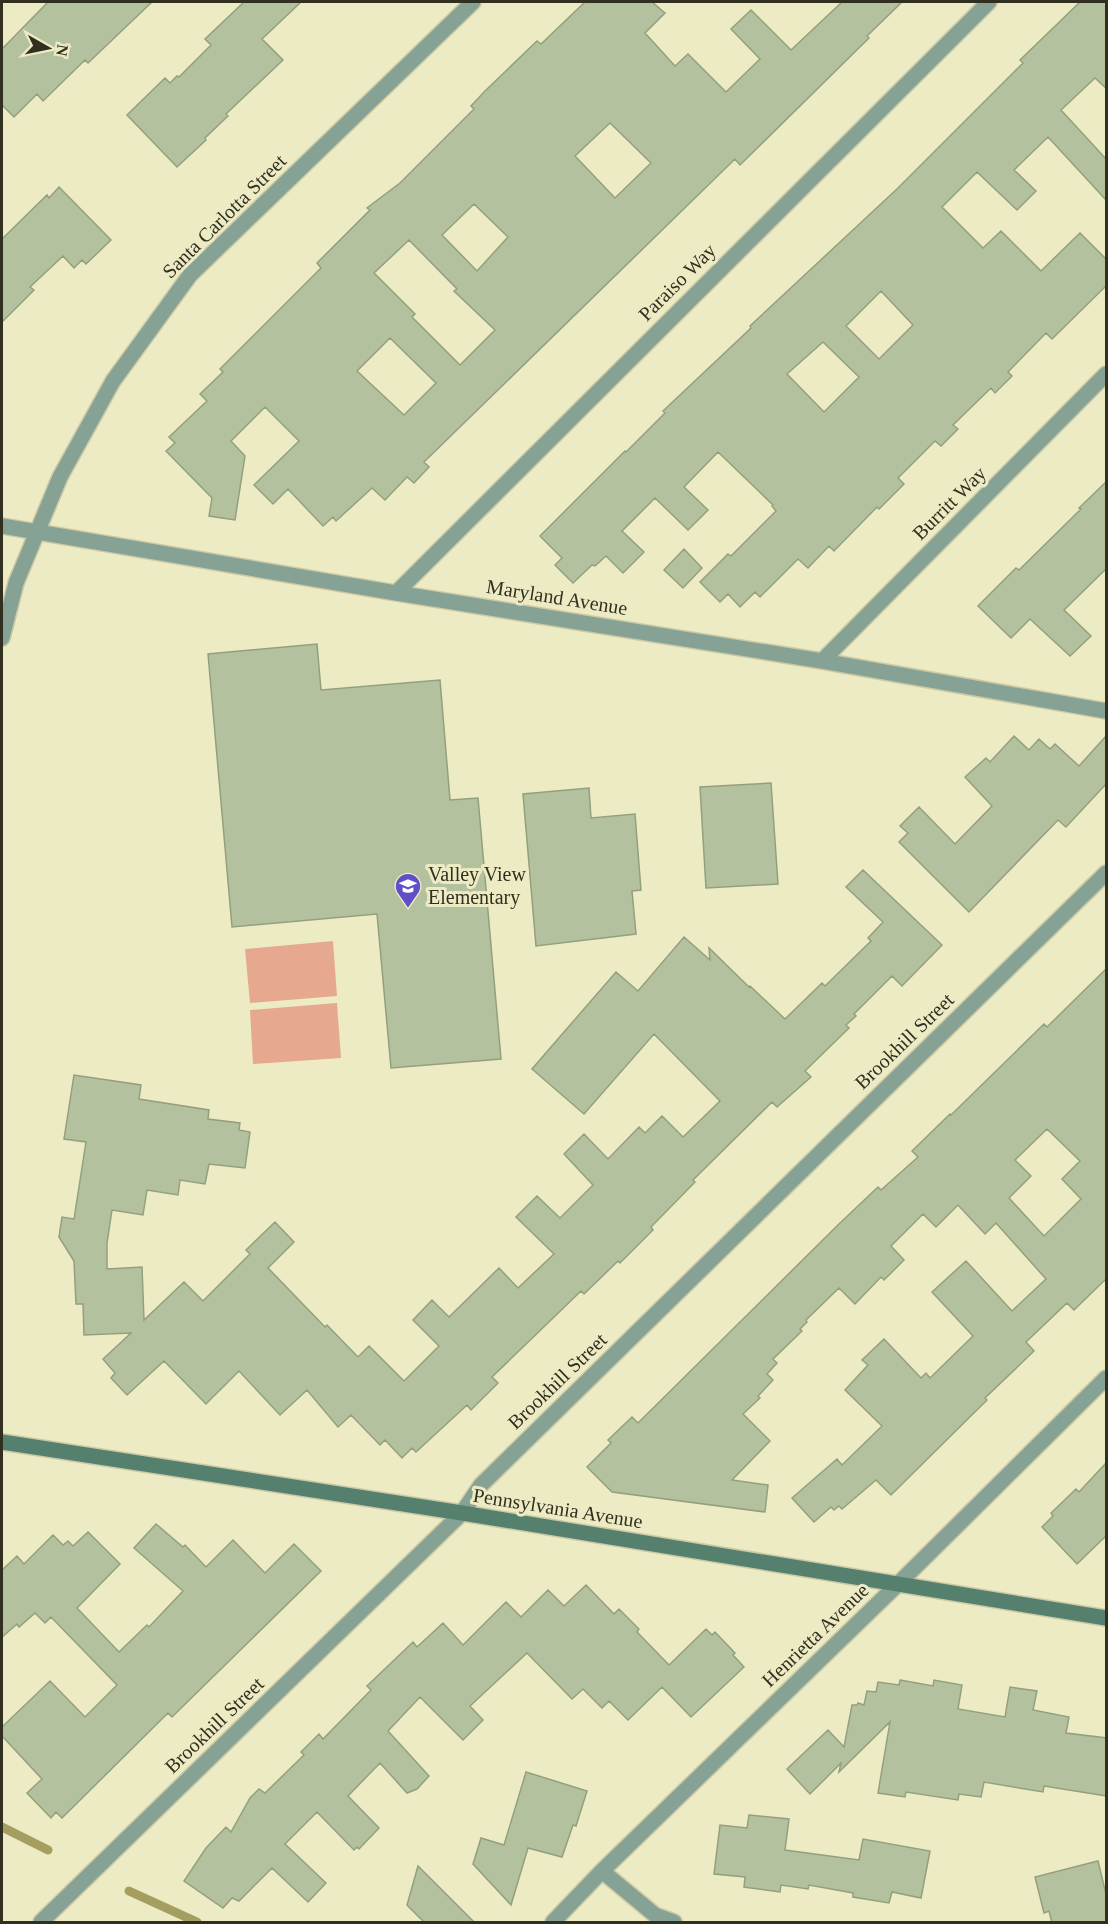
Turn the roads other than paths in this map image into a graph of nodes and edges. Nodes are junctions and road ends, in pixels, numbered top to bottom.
1 (473, 2) edge
2 (989, 2) edge
3 (1107, 374) edge
4 (2, 526) edge
5 (39, 531) junction
6 (396, 593) junction
7 (2, 638) edge
8 (822, 661) junction
9 (1107, 711) edge
10 (1107, 873) edge
11 (1107, 1378) edge
12 (2, 1442) edge
13 (462, 1513) junction
14 (898, 1584) junction
15 (1107, 1618) edge
16 (602, 1871) junction
17 (40, 1923) edge
18 (553, 1923) edge
19 (674, 1923) edge

1 - 5 street, Santa Carlotta Street
2 - 6 street, Paraiso Way
3 - 8 street, Burritt Way
4 - 5 street, Maryland Avenue
5 - 6 street, Maryland Avenue
5 - 7 street, Santa Carlotta Street
6 - 8 street, Maryland Avenue
8 - 9 street, Maryland Avenue
10 - 13 street, Brookhill Street
11 - 14 street, Henrietta Avenue
12 - 13 main road, Pennsylvania Avenue
13 - 14 main road, Pennsylvania Avenue
13 - 17 street, Brookhill Street
14 - 15 main road, Pennsylvania Avenue
14 - 16 street, Henrietta Avenue
16 - 18 street, Henrietta Avenue
16 - 19 street

